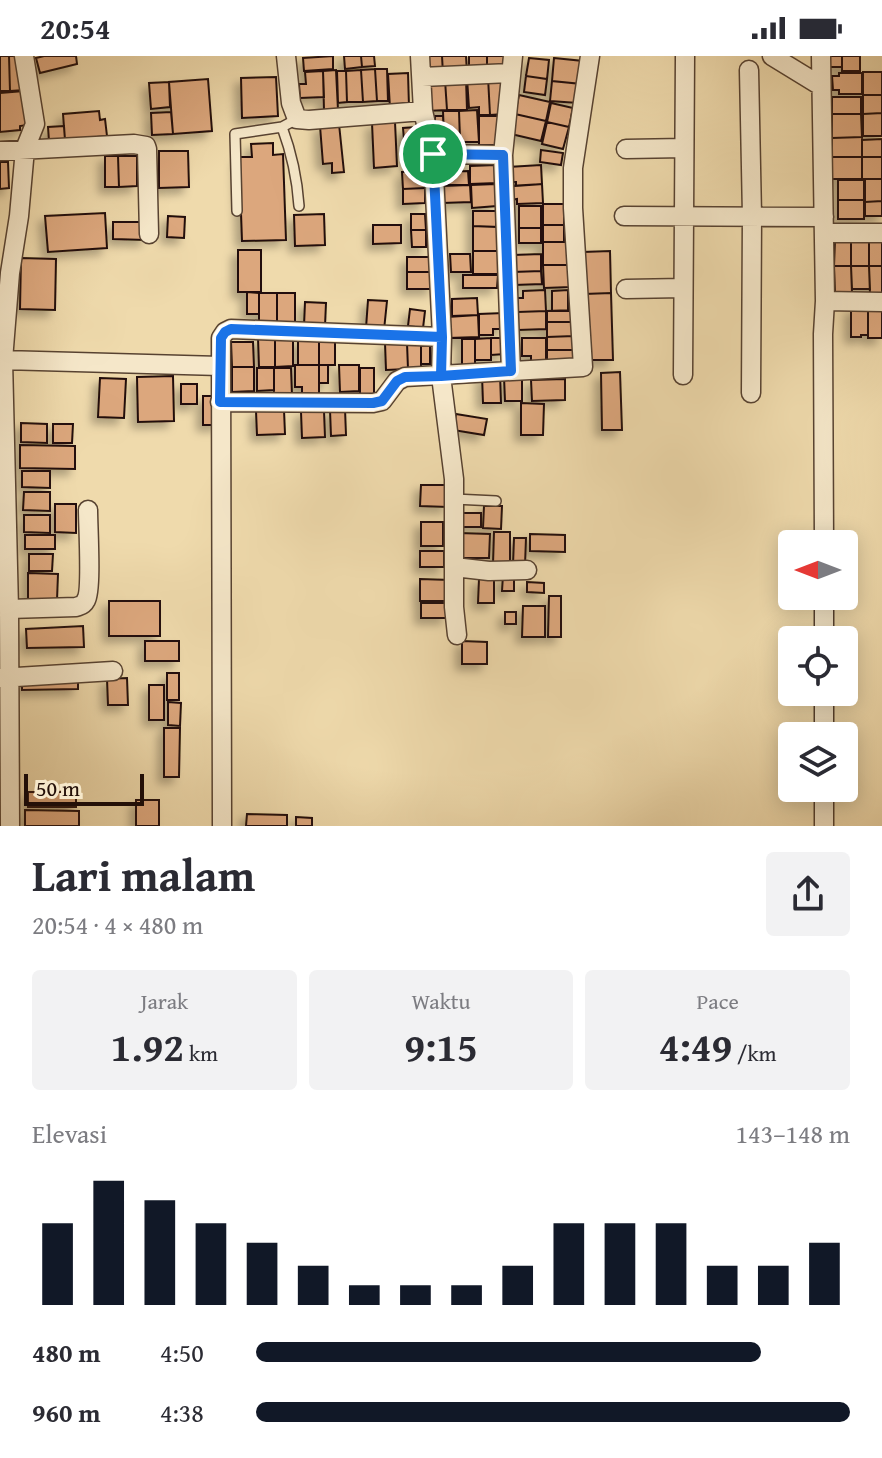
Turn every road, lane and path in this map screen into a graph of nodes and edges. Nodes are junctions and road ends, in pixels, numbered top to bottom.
1 (24, 56) edge
2 (286, 56) edge
3 (420, 56) edge
4 (590, 56) edge
5 (685, 56) edge
6 (772, 56) edge
7 (821, 56) edge
8 (512, 64) edge
9 (749, 70) dead end
10 (422, 77) junction
11 (821, 86) junction
12 (423, 111) junction
13 (290, 123) junction
14 (684, 148) junction
15 (25, 149) junction
16 (626, 149) dead end
17 (0, 151) edge
18 (433, 154) junction
19 (503, 155) junction
20 (299, 206) dead end
21 (237, 211) dead end
22 (624, 216) dead end
23 (684, 216) junction
24 (752, 216) junction
25 (824, 225) junction
26 (882, 233) edge
27 (149, 234) dead end
28 (7, 244) edge
29 (683, 288) junction
30 (626, 289) dead end
31 (825, 301) junction
32 (882, 302) edge
33 (442, 337) junction
34 (3, 360) junction
35 (220, 366) junction
36 (511, 371) junction
37 (683, 375) dead end
38 (441, 376) junction
39 (751, 393) dead end
40 (220, 402) junction
41 (3, 496) edge
42 (454, 499) junction
43 (496, 501) dead end
44 (88, 510) dead end
45 (824, 530) edge
46 (454, 567) junction
47 (527, 570) dead end
48 (6, 599) edge
49 (457, 635) dead end
50 (113, 671) dead end
51 (4, 677) edge
52 (5, 778) edge
53 (824, 802) edge
54 (10, 826) edge
55 (222, 826) edge
56 (824, 826) edge

1 - 15 street
2 - 13 street
3 - 10 street
4 - 36 street
5 - 14 street
6 - 11 street
7 - 11 street
8 - 10 street
8 - 19 street
9 - 24 street
10 - 12 street
11 - 25 street
12 - 13 street
12 - 18 street
13 - 20 lane
13 - 21 lane
14 - 16 street
14 - 23 street
15 - 17 street
15 - 27 street
15 - 28 street
18 - 19 street
18 - 33 street
19 - 36 street
22 - 23 street
23 - 24 street
23 - 29 street
24 - 25 street
24 - 39 street
25 - 26 street
25 - 31 street
28 - 34 street
29 - 30 street
29 - 37 street
31 - 32 street
31 - 45 street
33 - 35 street
33 - 38 street
34 - 35 street
34 - 41 street
35 - 40 street
36 - 38 street
38 - 40 street
38 - 42 street
40 - 55 street
41 - 48 street
42 - 43 lane
42 - 46 street
44 - 48 street
46 - 47 street
46 - 49 street
48 - 51 street
50 - 51 street
51 - 52 street
52 - 54 street
53 - 56 street

